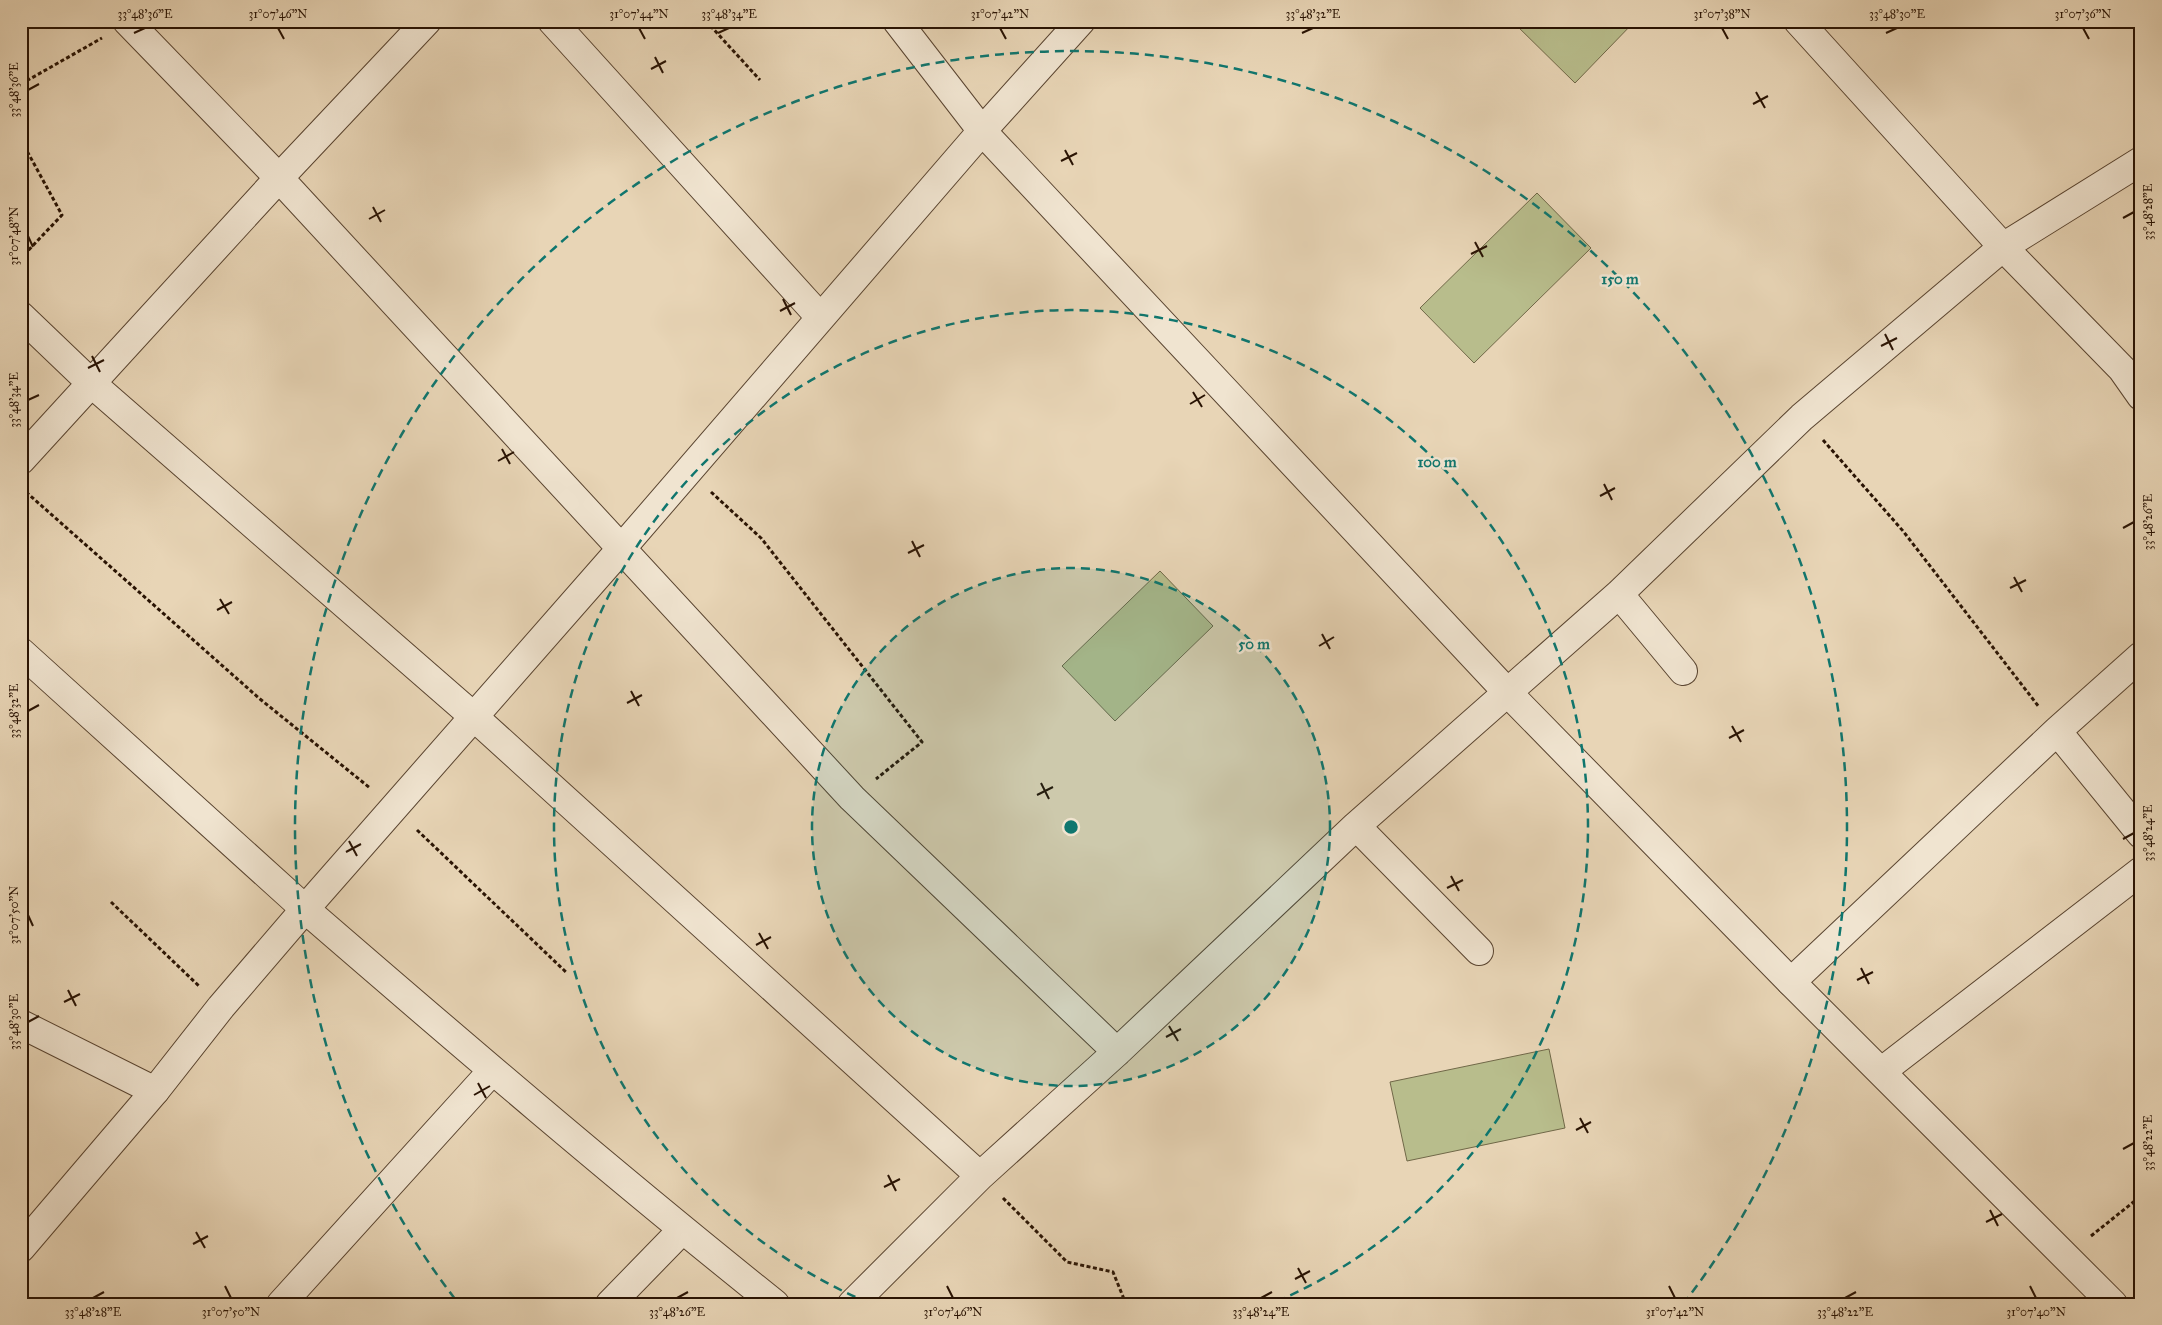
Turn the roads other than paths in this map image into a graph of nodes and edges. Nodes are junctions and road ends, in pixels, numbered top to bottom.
1 (427, 21) edge
2 (552, 21) edge
3 (897, 21) edge
4 (1081, 21) edge
5 (1798, 21) edge
6 (128, 22) edge
7 (982, 131) junction
8 (2141, 161) edge
9 (279, 178) junction
10 (2003, 247) junction
11 (21, 316) edge
12 (820, 317) junction
13 (91, 383) junction
14 (2141, 396) edge
15 (21, 460) edge
16 (621, 549) junction
17 (1619, 594) junction
18 (21, 652) edge
19 (2141, 656) edge
20 (1683, 671) dead end
21 (1508, 693) junction
22 (473, 716) junction
23 (2057, 731) junction
24 (1356, 826) junction
25 (2141, 834) edge
26 (2141, 871) edge
27 (305, 909) junction
28 (1479, 951) dead end
29 (1791, 982) junction
30 (21, 1024) edge
31 (1117, 1052) junction
32 (492, 1071) junction
33 (1882, 1071) junction
34 (155, 1092) junction
35 (980, 1176) junction
36 (682, 1230) junction
37 (21, 1248) edge
38 (282, 1304) edge
39 (610, 1304) edge
40 (775, 1304) edge
41 (852, 1304) edge
42 (2113, 1304) edge

1 - 9 street
2 - 12 street
3 - 7 street
4 - 7 street
5 - 10 street
6 - 9 street
7 - 12 street
7 - 21 street
8 - 10 street
9 - 13 street
9 - 16 street
10 - 14 street
10 - 17 street
11 - 13 street
12 - 16 street
13 - 15 street
13 - 22 street
16 - 22 street
16 - 31 street
17 - 20 street
17 - 21 street
18 - 27 street
19 - 23 street
21 - 24 street
21 - 29 street
22 - 27 street
22 - 35 street
23 - 25 street
23 - 29 street
24 - 28 street
24 - 31 street
26 - 33 street
27 - 32 street
27 - 34 street
29 - 33 street
30 - 34 street
31 - 35 street
32 - 36 street
32 - 38 street
33 - 42 street
34 - 37 street
35 - 41 street
36 - 39 street
36 - 40 street

